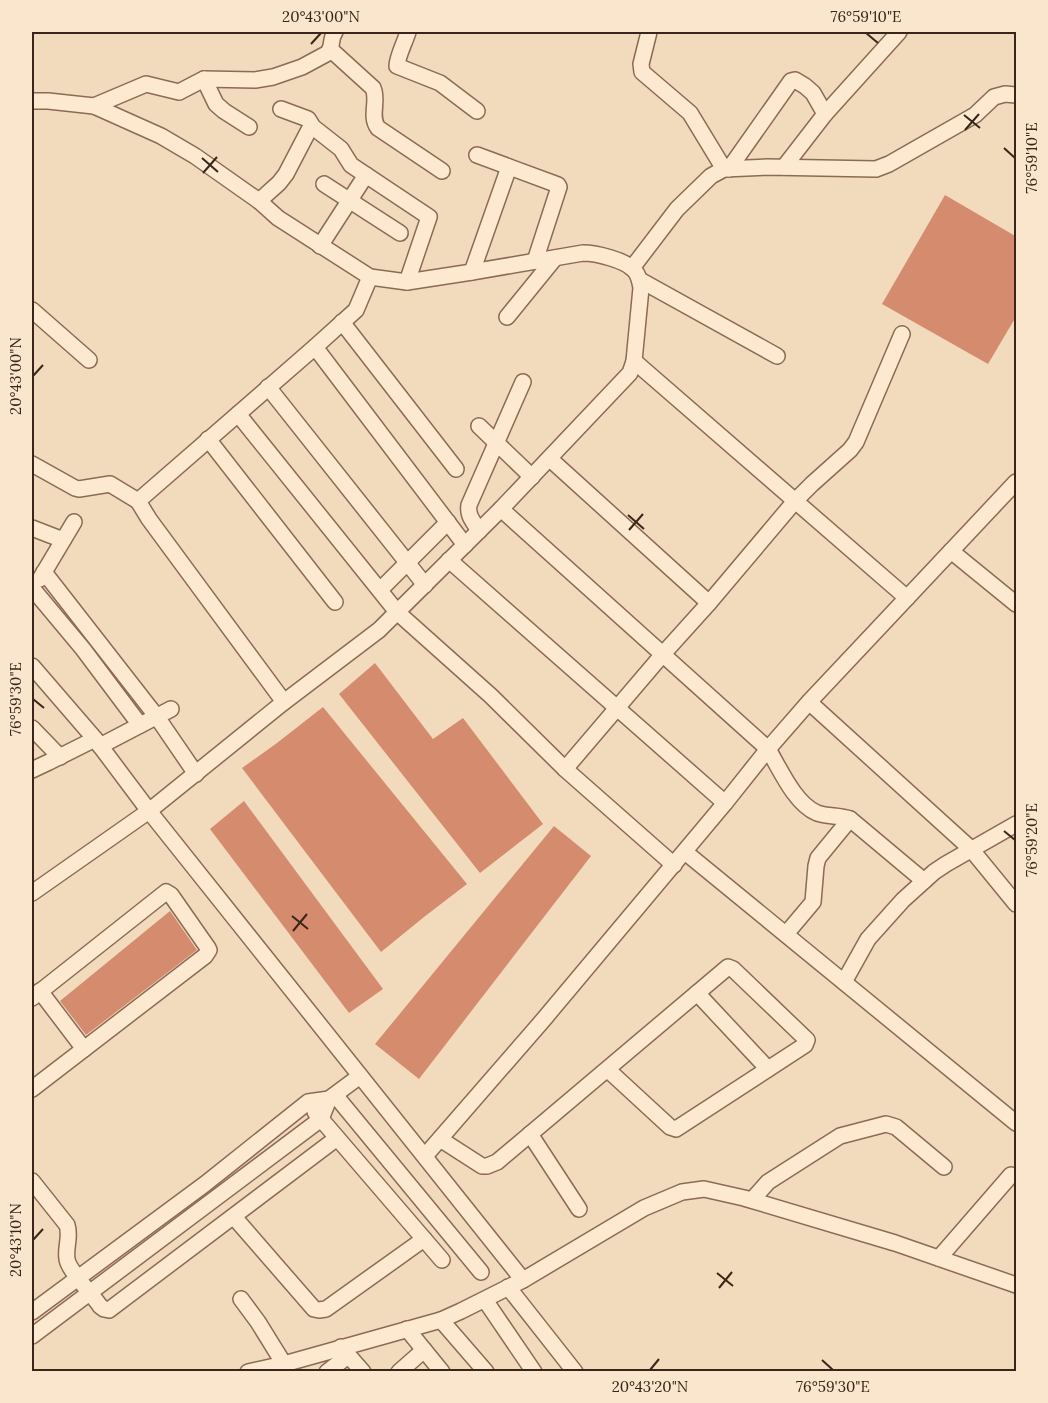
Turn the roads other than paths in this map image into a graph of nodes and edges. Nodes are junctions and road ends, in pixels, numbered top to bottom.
1 (335, 32) edge
2 (408, 32) edge
3 (649, 32) edge
4 (898, 32) edge
5 (330, 49) junction
6 (204, 80) junction
7 (1017, 95) edge
8 (32, 101) edge
9 (94, 106) junction
10 (281, 109) dead end
11 (477, 111) dead end
12 (825, 114) junction
13 (311, 126) junction
14 (249, 127) dead end
15 (477, 155) dead end
16 (508, 167) junction
17 (784, 167) junction
18 (727, 169) junction
19 (442, 171) dead end
20 (366, 175) junction
21 (324, 184) dead end
22 (350, 200) junction
23 (259, 201) junction
24 (400, 233) dead end
25 (320, 246) junction
26 (555, 258) junction
27 (535, 261) junction
28 (472, 272) junction
29 (636, 274) junction
30 (370, 277) junction
31 (407, 282) junction
32 (32, 310) edge
33 (507, 317) dead end
34 (342, 322) junction
35 (902, 334) dead end
36 (315, 348) junction
37 (777, 356) dead end
38 (89, 360) dead end
39 (634, 361) junction
40 (524, 382) dead end
41 (268, 387) junction
42 (238, 414) junction
43 (479, 426) dead end
44 (208, 439) junction
45 (497, 443) junction
46 (550, 459) junction
47 (32, 464) edge
48 (456, 469) dead end
49 (532, 477) junction
50 (1017, 482) edge
51 (138, 501) junction
52 (795, 501) junction
53 (501, 509) junction
54 (74, 522) dead end
55 (448, 522) junction
56 (32, 528) edge
57 (479, 531) junction
58 (63, 540) junction
59 (465, 545) junction
60 (951, 551) junction
61 (449, 560) junction
62 (407, 562) junction
63 (44, 572) junction
64 (425, 585) junction
65 (32, 589) edge
66 (380, 590) junction
67 (907, 598) junction
68 (335, 602) dead end
69 (709, 603) junction
70 (1017, 604) edge
71 (397, 612) junction
72 (663, 654) junction
73 (32, 666) edge
74 (284, 702) junction
75 (810, 702) junction
76 (617, 708) junction
77 (171, 709) dead end
78 (157, 717) junction
79 (140, 725) junction
80 (32, 728) edge
81 (98, 742) junction
82 (768, 750) junction
83 (60, 757) junction
84 (565, 769) junction
85 (32, 770) edge
86 (196, 774) junction
87 (725, 803) junction
88 (149, 810) junction
89 (850, 819) junction
90 (1017, 824) edge
91 (971, 849) junction
92 (685, 852) junction
93 (674, 865) junction
94 (924, 881) junction
95 (32, 893) edge
96 (1017, 904) edge
97 (786, 934) junction
98 (844, 982) junction
99 (697, 993) junction
100 (36, 994) edge
101 (84, 1048) junction
102 (768, 1069) junction
103 (607, 1070) junction
104 (360, 1076) junction
105 (32, 1089) edge
106 (332, 1097) junction
107 (308, 1102) junction
108 (321, 1119) junction
109 (1017, 1123) edge
110 (531, 1134) junction
111 (337, 1138) junction
112 (440, 1139) junction
113 (425, 1156) junction
114 (944, 1167) dead end
115 (1011, 1175) dead end
116 (32, 1181) edge
117 (205, 1184) junction
118 (216, 1199) junction
119 (752, 1200) junction
120 (579, 1209) dead end
121 (234, 1217) junction
122 (424, 1239) junction
123 (939, 1258) junction
124 (442, 1260) dead end
125 (482, 1272) dead end
126 (78, 1278) junction
127 (523, 1280) junction
128 (1017, 1285) edge
129 (508, 1287) junction
130 (90, 1292) junction
131 (241, 1299) dead end
132 (485, 1299) junction
133 (33, 1308) edge
134 (441, 1320) junction
135 (47, 1324) junction
136 (407, 1329) junction
137 (32, 1336) edge
138 (424, 1350) junction
139 (344, 1352) junction
140 (284, 1364) junction
141 (248, 1371) edge
142 (327, 1371) edge
143 (363, 1371) edge
144 (399, 1371) edge
145 (442, 1371) edge
146 (486, 1371) edge
147 (534, 1371) edge
148 (575, 1371) edge

1 - 5 street
2 - 11 street
3 - 18 street
4 - 12 street
5 - 6 street
5 - 19 street
6 - 9 street
6 - 14 street
7 - 17 street
8 - 9 street
9 - 23 street
10 - 13 street
12 - 17 street
12 - 18 street
13 - 20 street
13 - 23 street
15 - 16 street
16 - 27 street
16 - 28 street
17 - 18 street
18 - 29 street
20 - 22 street
20 - 31 street
21 - 22 street
22 - 24 street
22 - 25 street
23 - 25 street
25 - 30 street
26 - 27 street
26 - 29 street
26 - 33 street
27 - 28 street
28 - 31 street
29 - 37 street
29 - 39 street
30 - 31 street
30 - 34 street
32 - 38 street
34 - 36 street
34 - 48 street
35 - 52 street
36 - 41 street
36 - 55 street
39 - 46 street
39 - 52 street
40 - 45 street
41 - 42 street
41 - 62 street
42 - 44 street
42 - 66 street
43 - 45 street
44 - 51 street
44 - 68 street
45 - 49 street
45 - 57 street
46 - 49 street
46 - 69 street
47 - 51 street
49 - 53 street
50 - 60 street
51 - 74 street
52 - 67 street
52 - 69 street
53 - 57 street
53 - 72 street
54 - 58 street
55 - 59 street
55 - 62 street
56 - 58 street
57 - 59 street
58 - 63 street
59 - 61 street
60 - 67 street
60 - 70 street
61 - 64 street
61 - 76 street
62 - 64 street
62 - 66 street
63 - 65 street
63 - 78 street
64 - 71 street
65 - 79 street
66 - 71 street
67 - 75 street
69 - 72 street
71 - 74 street
71 - 84 street
72 - 76 street
72 - 82 street
73 - 81 street
74 - 86 street
75 - 82 street
75 - 91 street
76 - 84 street
76 - 87 street
77 - 78 street
78 - 79 street
78 - 86 street
79 - 81 street
80 - 83 street
81 - 83 street
81 - 88 street
82 - 87 street
82 - 89 street
83 - 85 street
84 - 93 street
86 - 88 street
87 - 92 street
88 - 95 street
88 - 104 street
89 - 94 street
89 - 97 street
90 - 91 street
91 - 94 street
91 - 96 street
92 - 93 street
92 - 97 street
93 - 112 street
94 - 98 street
97 - 98 street
98 - 109 street
99 - 102 street
99 - 102 street
99 - 103 street
100 - 101 street
100 - 101 street
101 - 105 street
102 - 103 street
103 - 110 street
104 - 106 street
104 - 113 street
106 - 107 street
106 - 108 street
106 - 125 street
107 - 108 street
107 - 117 street
108 - 111 street
108 - 118 street
110 - 112 street
110 - 120 street
111 - 121 street
111 - 122 street
112 - 113 street
113 - 127 street
114 - 119 street
115 - 123 street
116 - 126 street
117 - 118 street
117 - 126 street
118 - 130 street
119 - 123 street
119 - 127 street
121 - 122 street
121 - 130 street
122 - 124 street
123 - 128 street
126 - 130 street
126 - 133 street
127 - 129 street
129 - 132 street
129 - 148 street
130 - 135 street
131 - 140 street
132 - 134 street
132 - 147 street
133 - 135 street
134 - 136 street
134 - 146 street
135 - 137 street
136 - 138 street
136 - 139 street
138 - 144 street
138 - 145 street
139 - 140 street
139 - 142 street
139 - 143 street
140 - 141 street

